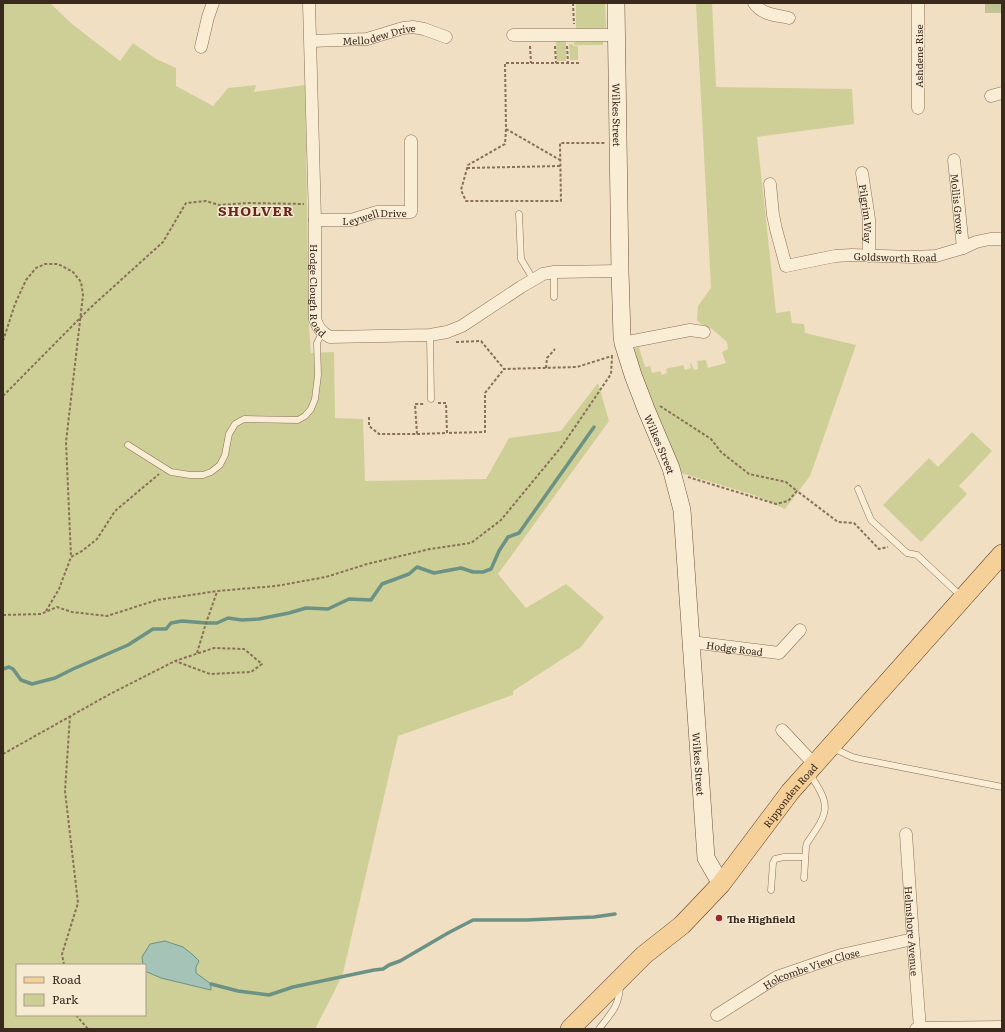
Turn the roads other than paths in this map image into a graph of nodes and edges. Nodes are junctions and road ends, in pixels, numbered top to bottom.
1 (213, 3) edge
2 (309, 3) edge
3 (616, 3) edge
4 (754, 3) edge
5 (918, 3) edge
6 (789, 18) dead end
7 (513, 35) dead end
8 (616, 35) junction
9 (446, 37) dead end
10 (311, 41) junction
11 (202, 47) dead end
12 (918, 108) dead end
13 (411, 141) dead end
14 (954, 160) dead end
15 (862, 173) dead end
16 (770, 184) dead end
17 (519, 214) dead end
18 (315, 220) junction
19 (1002, 239) edge
20 (963, 248) junction
21 (869, 256) junction
22 (620, 271) junction
23 (554, 272) junction
24 (533, 279) junction
25 (554, 297) dead end
26 (704, 332) dead end
27 (322, 333) junction
28 (430, 335) junction
29 (623, 343) junction
30 (431, 401) road end
31 (128, 445) dead end
32 (858, 489) dead end
33 (1002, 554) edge
34 (963, 597) junction
35 (800, 630) dead end
36 (691, 642) junction
37 (782, 730) dead end
38 (830, 747) junction
39 (811, 768) junction
40 (1002, 787) edge
41 (906, 834) dead end
42 (805, 857) junction
43 (804, 878) dead end
44 (721, 884) junction
45 (772, 890) dead end
46 (913, 939) junction
47 (620, 979) junction
48 (717, 1015) dead end
49 (1002, 1027) edge
50 (918, 1028) edge
51 (570, 1029) edge
52 (599, 1029) edge

1 - 11 street
2 - 10 street, Hodge Clough Road
3 - 8 street, Wilkes Street
4 - 6 street
5 - 12 street, Ashdene Rise
7 - 8 street
8 - 22 street, Wilkes Street
9 - 10 street, Mellodew Drive
10 - 18 street, Hodge Clough Road
13 - 18 street, Leywell Drive
14 - 20 street, Mollis Grove
15 - 21 street, Pilgrim Way
16 - 21 street, Goldsworth Road
17 - 24 lane
18 - 27 street, Hodge Clough Road
19 - 20 street, Goldsworth Road
20 - 21 street, Goldsworth Road
22 - 23 street, Hodge Clough Road
22 - 29 street, Wilkes Street
23 - 24 street, Hodge Clough Road
23 - 25 lane
24 - 28 street, Hodge Clough Road
26 - 29 street
27 - 28 street, Hodge Clough Road
27 - 31 lane
28 - 30 lane
29 - 36 street, Wilkes Street
32 - 34 lane
33 - 34 main road, Ripponden Road
34 - 38 main road, Ripponden Road
35 - 36 street, Hodge Road
36 - 44 street, Wilkes Street
37 - 39 street
38 - 39 main road, Ripponden Road
38 - 40 lane
39 - 42 lane
39 - 44 main road, Ripponden Road
41 - 46 street, Helmshore Avenue
42 - 43 lane
42 - 45 lane
44 - 47 main road, Ripponden Road
46 - 48 street, Holcombe View Close
46 - 50 street, Helmshore Avenue
47 - 51 main road, Ripponden Road
47 - 52 lane
49 - 50 street

